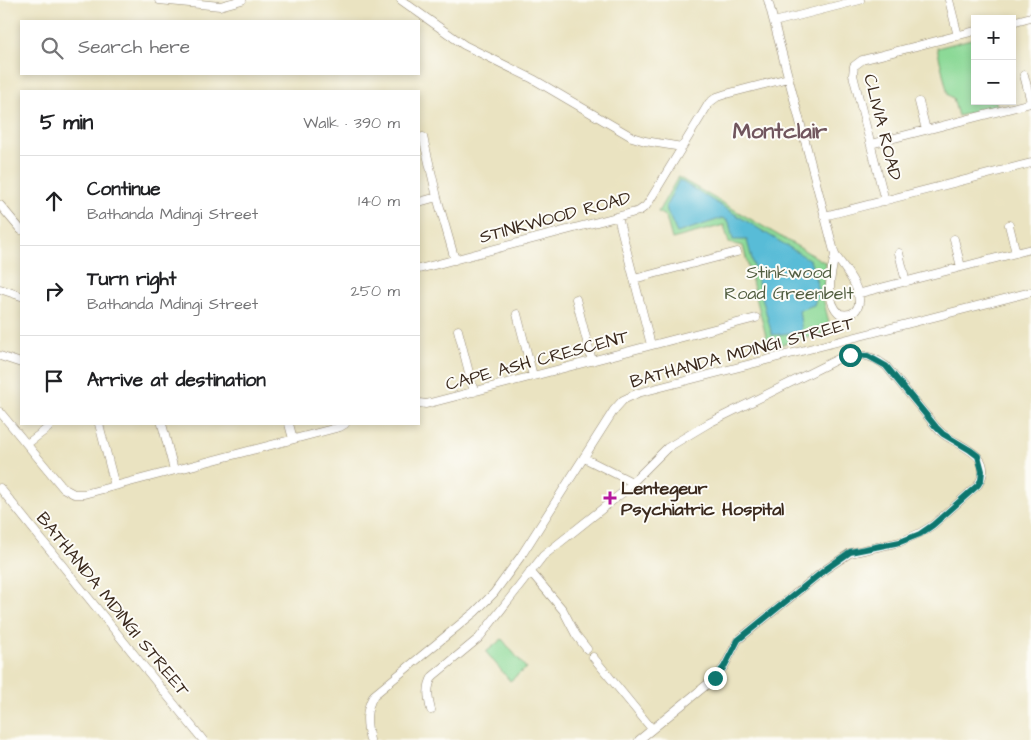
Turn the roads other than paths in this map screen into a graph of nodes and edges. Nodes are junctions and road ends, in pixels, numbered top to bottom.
1 (160, 0) edge
2 (242, 0) edge
3 (401, 0) edge
4 (768, 0) edge
5 (860, 0) edge
6 (949, 0) edge
7 (833, 3) edge
8 (1031, 17) edge
9 (1016, 21) edge
10 (774, 22) junction
11 (971, 32) edge
12 (958, 36) junction
13 (1024, 75) dead end
14 (788, 78) junction
15 (918, 102) dead end
16 (1031, 102) edge
17 (926, 130) junction
18 (423, 137) dead end
19 (871, 144) junction
20 (682, 147) junction
21 (1031, 163) edge
22 (437, 197) junction
23 (885, 201) junction
24 (420, 202) edge
25 (0, 204) edge
26 (824, 216) junction
27 (618, 217) junction
28 (1009, 225) dead end
29 (20, 229) edge
30 (954, 239) dead end
31 (1031, 249) edge
32 (737, 252) dead end
33 (899, 253) dead end
34 (1016, 253) junction
35 (834, 255) junction
36 (454, 260) junction
37 (961, 267) junction
38 (420, 269) edge
39 (634, 279) junction
40 (906, 282) junction
41 (0, 289) edge
42 (1031, 292) edge
43 (857, 294) junction
44 (20, 296) edge
45 (576, 299) dead end
46 (517, 314) dead end
47 (756, 318) dead end
48 (458, 330) dead end
49 (651, 346) junction
50 (0, 356) edge
51 (592, 361) junction
52 (20, 363) edge
53 (533, 376) junction
54 (474, 392) junction
55 (420, 403) edge
56 (0, 412) edge
57 (99, 425) edge
58 (162, 425) edge
59 (289, 425) edge
60 (344, 425) edge
61 (48, 428) dead end
62 (293, 439) junction
63 (27, 444) junction
64 (584, 458) junction
65 (174, 470) junction
66 (632, 482) junction
67 (115, 486) junction
68 (0, 488) edge
69 (530, 571) junction
70 (587, 649) dead end
71 (593, 657) dead end
72 (431, 710) dead end
73 (652, 730) junction
74 (203, 740) edge
75 (370, 740) edge
76 (639, 740) edge

1 - 2 street
3 - 20 street
4 - 10 street
5 - 7 street
6 - 12 street
7 - 10 street
8 - 9 street
10 - 14 street
11 - 12 street, CLIVIA ROAD
12 - 19 street, CLIVIA ROAD
13 - 16 street
14 - 20 street, STINKWOOD ROAD
14 - 26 street
15 - 17 street
16 - 17 street
17 - 19 street
18 - 22 street
19 - 23 street, CLIVIA ROAD
20 - 27 street, STINKWOOD ROAD
21 - 23 street
22 - 24 street
22 - 36 street
23 - 26 street
25 - 29 street
26 - 35 street
27 - 36 street, STINKWOOD ROAD
27 - 39 street, CAPE ASH CRESCENT
28 - 34 street
30 - 37 street
31 - 34 street
32 - 39 street
33 - 40 street
34 - 37 street
35 - 43 street
35 - 43 street
36 - 38 street, STINKWOOD ROAD
37 - 40 street
39 - 49 street, CAPE ASH CRESCENT
40 - 43 street
41 - 44 street
42 - 64 street, BATHANDA MDINGI STREET
45 - 51 street
46 - 53 street
47 - 49 street
48 - 54 street
49 - 51 street, CAPE ASH CRESCENT
50 - 52 street
51 - 53 street, CAPE ASH CRESCENT
53 - 54 street, CAPE ASH CRESCENT
54 - 55 street, CAPE ASH CRESCENT
56 - 63 street
57 - 67 street
58 - 65 street
59 - 62 street
60 - 62 street
61 - 63 street
62 - 65 street
63 - 67 street
64 - 66 street
64 - 75 street, BATHANDA MDINGI STREET
65 - 67 street
66 - 69 street, BATHANDA MDINGI STREET
66 - 73 street, BATHANDA MDINGI STREET
68 - 74 street, BATHANDA MDINGI STREET
69 - 70 street
69 - 72 street, BATHANDA MDINGI STREET
71 - 73 street
73 - 76 street, BATHANDA MDINGI STREET

